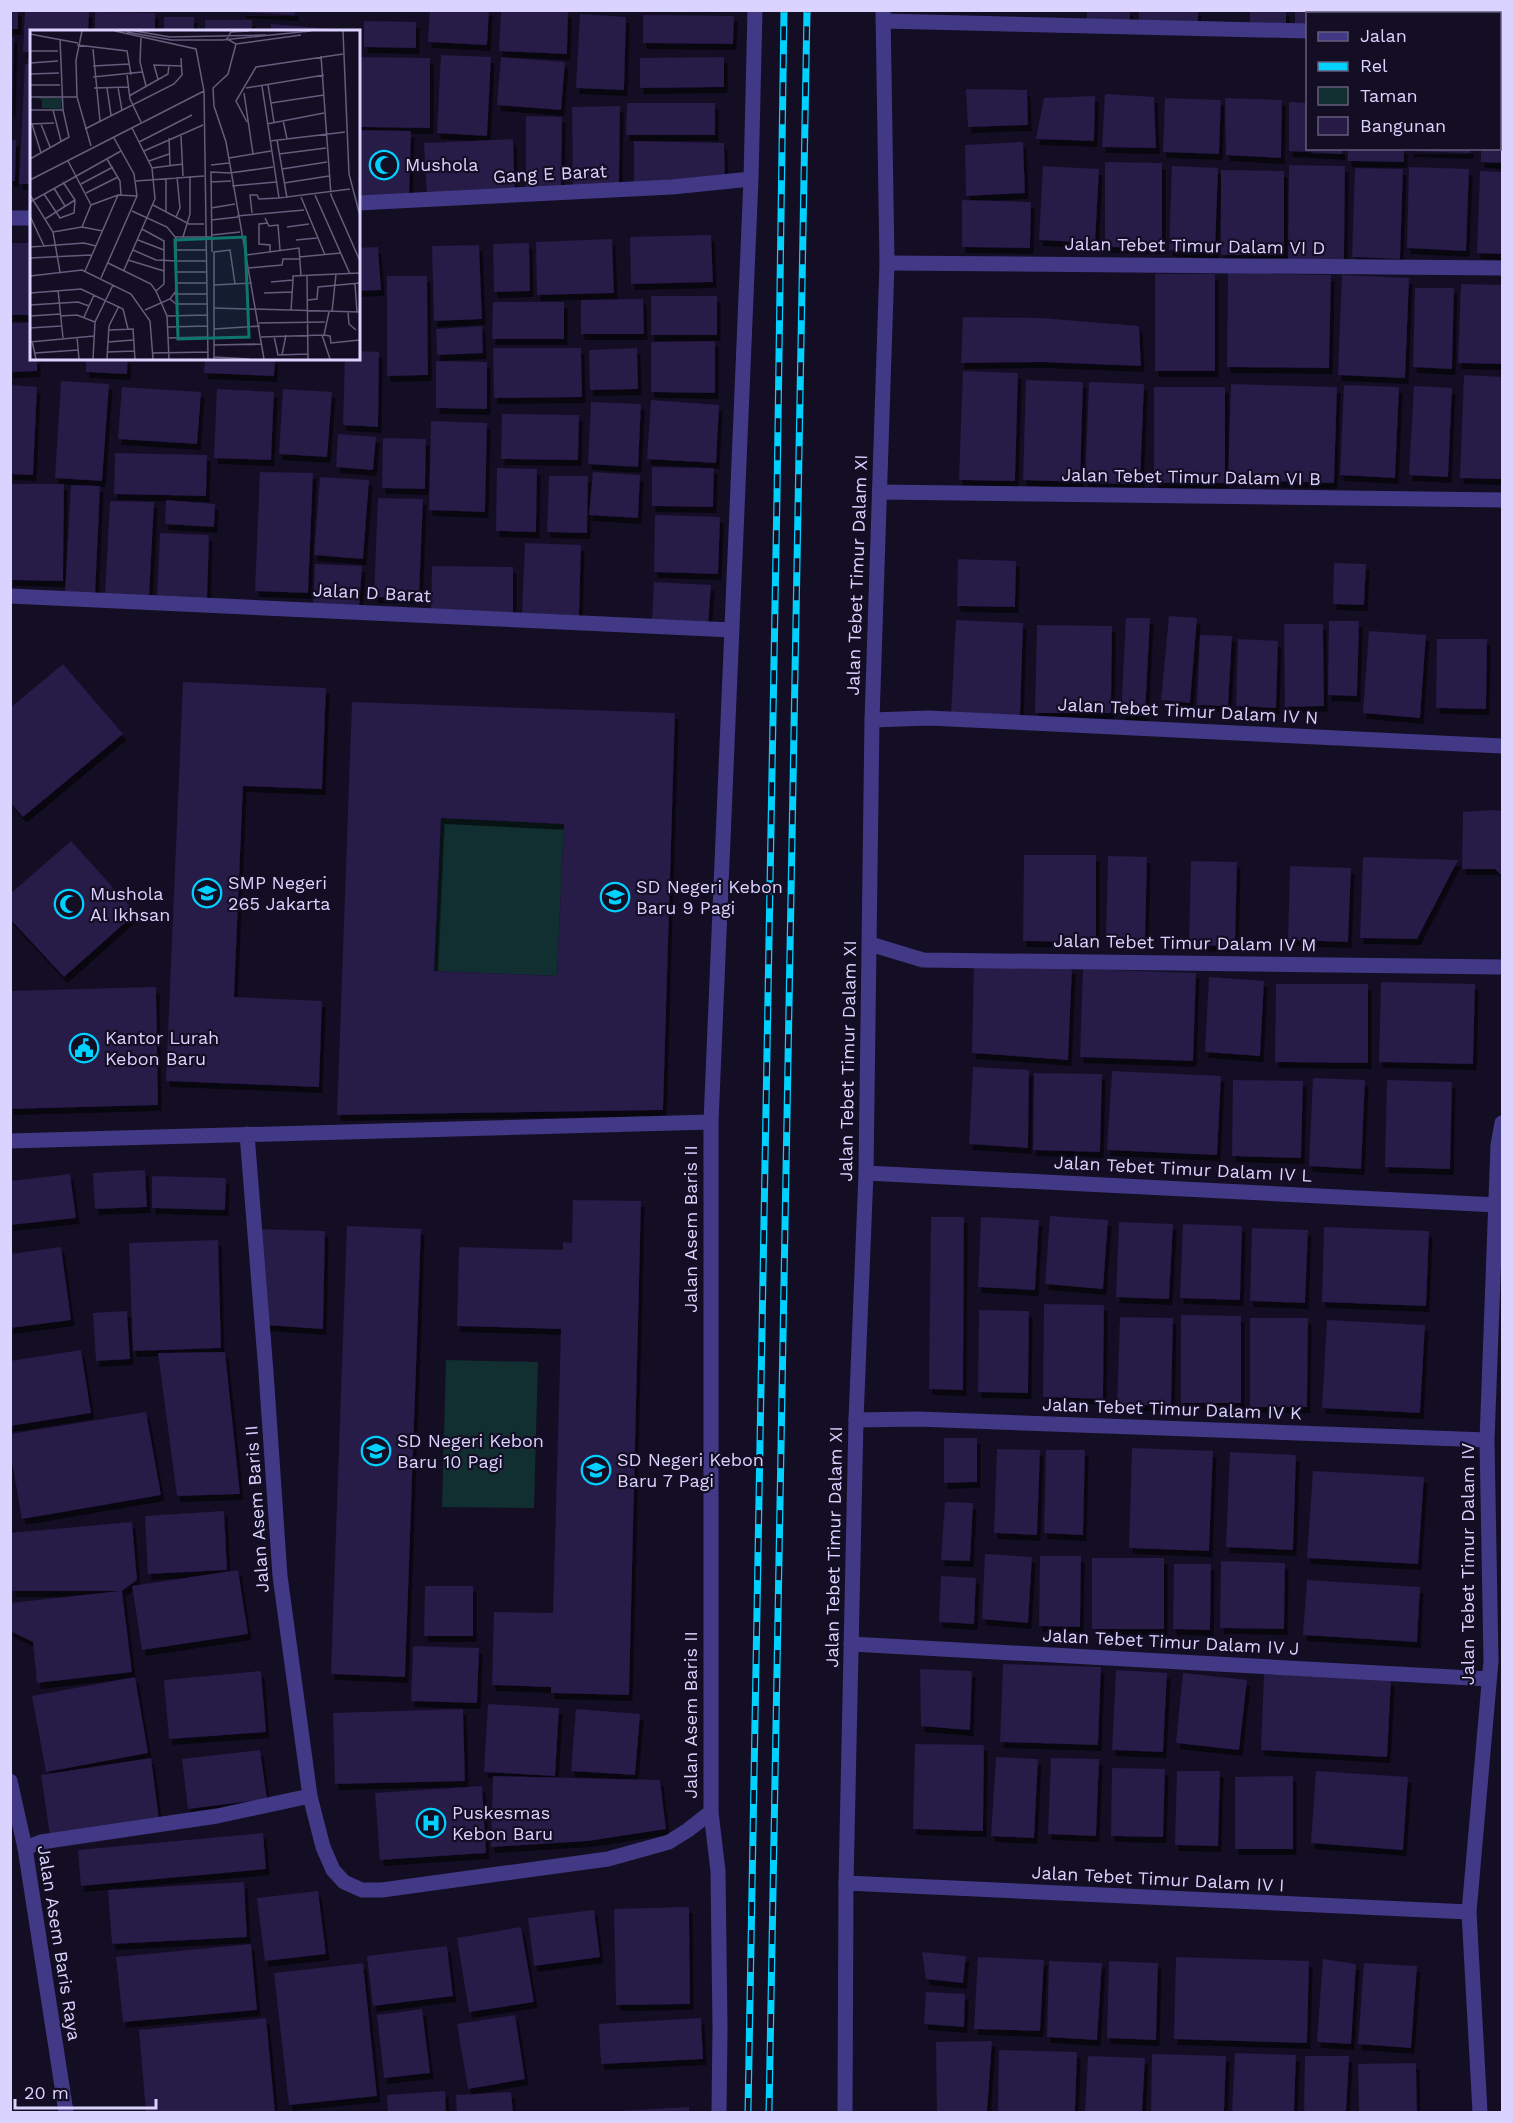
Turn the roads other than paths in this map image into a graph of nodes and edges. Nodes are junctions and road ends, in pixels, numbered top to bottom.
1 (755, 10) edge
2 (884, 16) edge
3 (1306, 31) edge
4 (751, 179) junction
5 (360, 203) edge
6 (10, 218) edge
7 (30, 218) edge
8 (888, 263) junction
9 (1503, 268) edge
10 (879, 492) junction
11 (1503, 500) edge
12 (10, 596) edge
13 (732, 630) junction
14 (872, 720) junction
15 (1503, 746) edge
16 (870, 944) junction
17 (1503, 967) edge
18 (711, 1122) junction
19 (1503, 1124) edge
20 (247, 1134) junction
21 (10, 1141) edge
22 (866, 1173) junction
23 (1497, 1205) junction
24 (856, 1420) junction
25 (1486, 1440) junction
26 (851, 1644) junction
27 (1497, 1661) edge
28 (1489, 1679) junction
29 (10, 1781) edge
30 (310, 1796) junction
31 (711, 1812) junction
32 (25, 1848) junction
33 (846, 1883) junction
34 (1469, 1912) junction
35 (66, 2112) edge
36 (719, 2112) edge
37 (845, 2112) edge
38 (1480, 2112) edge

1 - 4 street
2 - 3 street
2 - 8 street, Jalan Tebet Timur Dalam XI
4 - 5 street, Gang E Barat
4 - 13 street
6 - 7 street
8 - 9 street, Jalan Tebet Timur Dalam VI D
8 - 10 street, Jalan Tebet Timur Dalam XI
10 - 11 street, Jalan Tebet Timur Dalam VI B
10 - 14 street, Jalan Tebet Timur Dalam XI
12 - 13 street, Jalan D Barat
13 - 18 street
14 - 15 street, Jalan Tebet Timur Dalam IV N
14 - 16 street, Jalan Tebet Timur Dalam XI
16 - 17 street, Jalan Tebet Timur Dalam IV M
16 - 22 street, Jalan Tebet Timur Dalam XI
18 - 20 street, Jalan Asem Baris II
18 - 31 street, Jalan Asem Baris II
19 - 23 street, Jalan Tebet Timur Dalam IV
20 - 21 street, Jalan Asem Baris II
20 - 30 street, Jalan Asem Baris II
22 - 23 street, Jalan Tebet Timur Dalam IV L
22 - 24 street, Jalan Tebet Timur Dalam XI
23 - 25 street, Jalan Tebet Timur Dalam IV
24 - 25 street, Jalan Tebet Timur Dalam IV K
24 - 26 street, Jalan Tebet Timur Dalam XI
25 - 27 street, Jalan Tebet Timur Dalam IV
26 - 28 street, Jalan Tebet Timur Dalam IV J
26 - 33 street, Jalan Tebet Timur Dalam XI
27 - 28 street, Jalan Tebet Timur Dalam IV
28 - 34 street, Jalan Tebet Timur Dalam IV
29 - 32 street, Jalan Asem Baris Raya
30 - 31 street, Jalan Asem Baris II
30 - 32 street
31 - 36 street
32 - 35 street, Jalan Asem Baris Raya
33 - 34 street, Jalan Tebet Timur Dalam IV I
33 - 37 street, Jalan Tebet Timur Dalam XI
34 - 38 street, Jalan Tebet Timur Dalam IV

